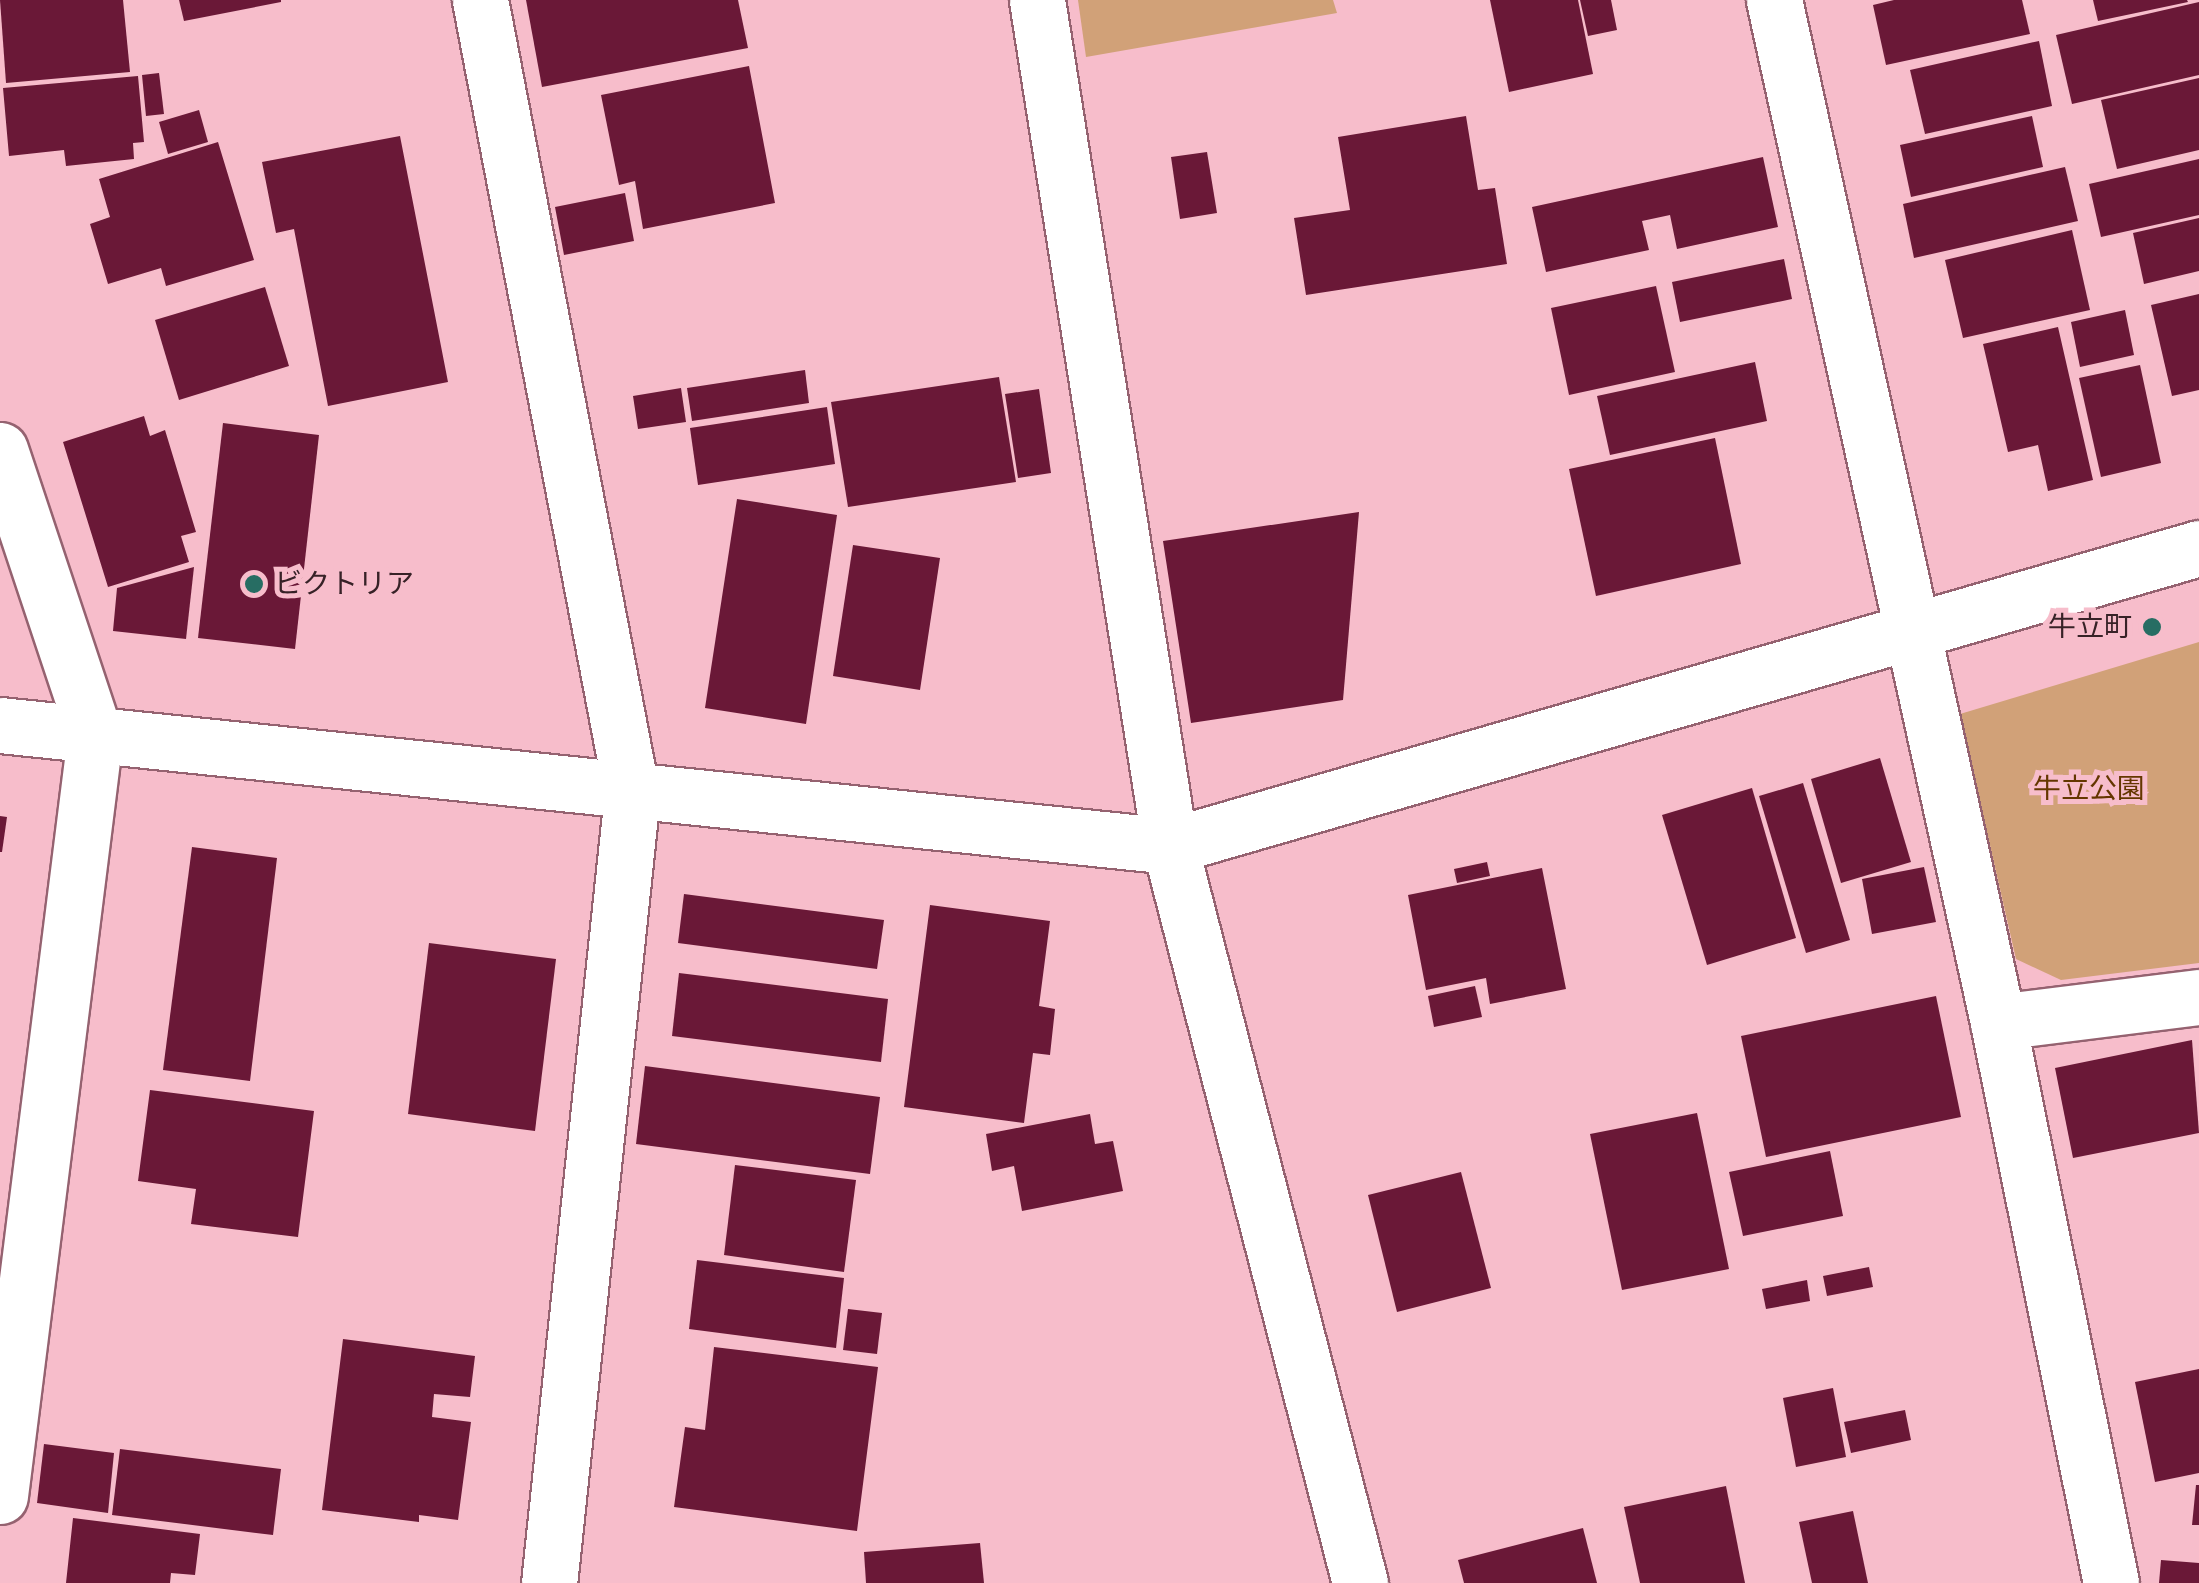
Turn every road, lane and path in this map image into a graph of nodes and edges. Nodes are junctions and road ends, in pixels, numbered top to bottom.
1 (480, 0) edge
2 (1037, 0) edge
3 (1774, 0) edge
4 (0, 450) edge
5 (2199, 548) edge
6 (1912, 636) junction
7 (0, 725) edge
8 (95, 736) junction
9 (632, 795) junction
10 (1170, 846) junction
11 (2199, 997) edge
12 (1998, 1022) junction
13 (0, 1496) edge
14 (548, 1583) edge
15 (1360, 1583) edge
16 (2111, 1583) edge

1 - 9 street
2 - 10 street
3 - 6 street
4 - 8 street
5 - 6 street
6 - 10 street
6 - 12 street
7 - 8 street
8 - 9 street
8 - 13 street
9 - 10 street
9 - 14 street
10 - 15 street
11 - 12 street
12 - 16 street

